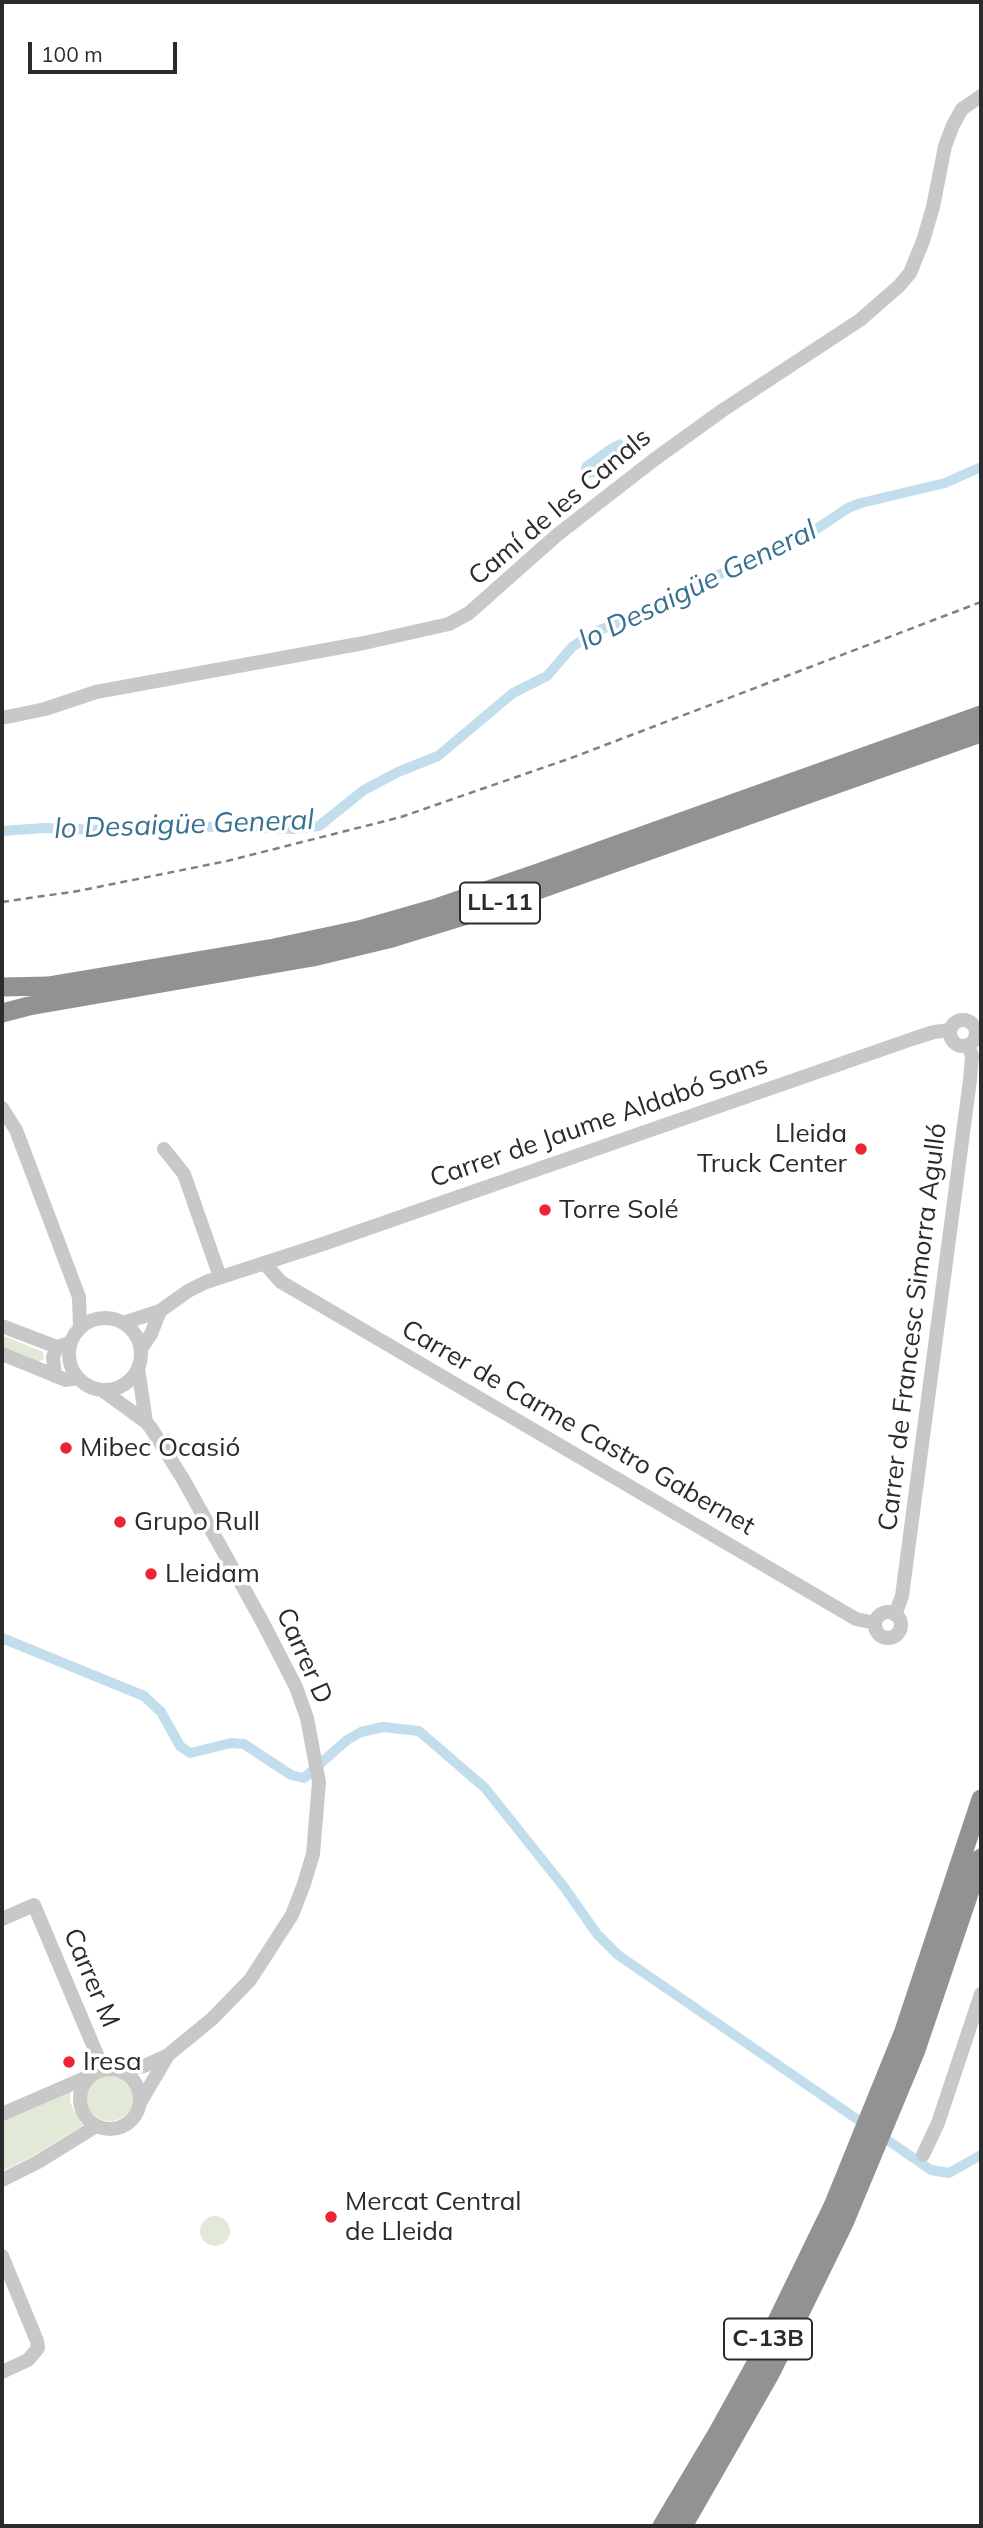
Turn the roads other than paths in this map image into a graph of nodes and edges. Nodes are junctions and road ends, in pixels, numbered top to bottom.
1 (981, 96) edge
2 (981, 715) edge
3 (2, 718) edge
4 (981, 733) edge
5 (2, 987) edge
6 (2, 1013) edge
7 (950, 1030) junction
8 (968, 1045) junction
9 (2, 1108) edge
10 (164, 1149) dead end
11 (264, 1263) junction
12 (220, 1278) junction
13 (79, 1297) junction
14 (160, 1311) junction
15 (106, 1318) junction
16 (123, 1323) junction
17 (2, 1326) edge
18 (80, 1327) junction
19 (64, 1345) junction
20 (141, 1349) junction
21 (2, 1354) edge
22 (138, 1368) junction
23 (55, 1376) junction
24 (78, 1378) junction
25 (102, 1390) junction
26 (146, 1422) junction
27 (895, 1615) junction
28 (875, 1623) junction
29 (981, 1799) edge
30 (981, 1858) edge
31 (2, 1919) edge
32 (981, 1994) edge
33 (168, 2055) junction
34 (120, 2070) junction
35 (97, 2072) junction
36 (141, 2101) junction
37 (883, 2110) junction
38 (2, 2114) edge
39 (96, 2126) junction
40 (867, 2149) junction
41 (923, 2155) dead end
42 (2, 2180) edge
43 (2, 2256) edge
44 (2, 2372) edge
45 (662, 2526) edge
46 (683, 2526) edge

1 - 3 street, Camí de les Canals
2 - 5 highway, LL-11
4 - 6 highway, LL-11
7 - 8 street
7 - 8 street
7 - 11 street, Carrer de Jaume Aldabó Sans
8 - 27 street, Carrer de Francesc Simorra Agulló
9 - 13 street
10 - 12 street
11 - 12 street, Carrer de Jaume Aldabó Sans
11 - 28 street, Carrer de Carme Castro Gabernet
12 - 14 street, Carrer de Jaume Aldabó Sans
13 - 15 street
13 - 18 street
14 - 16 street
14 - 20 street
15 - 16 street
15 - 18 street
16 - 20 street
17 - 19 street
18 - 19 street
19 - 23 street
19 - 24 street
20 - 22 street
21 - 23 street
22 - 25 street
22 - 26 street, Carrer D
23 - 24 street
24 - 25 street
25 - 26 street, Carrer D
26 - 33 street, Carrer D
27 - 28 street
27 - 28 street
29 - 37 highway, C-13B
30 - 37 highway, C-13B
31 - 35 street, Carrer M
32 - 41 street
33 - 34 street, Carrer D
33 - 36 street, Carrer D
34 - 35 street
34 - 36 street
35 - 38 street
35 - 39 street
36 - 39 street
37 - 40 highway, C-13B
39 - 42 street
40 - 45 highway, C-13B
40 - 46 highway, C-13B
43 - 44 street

